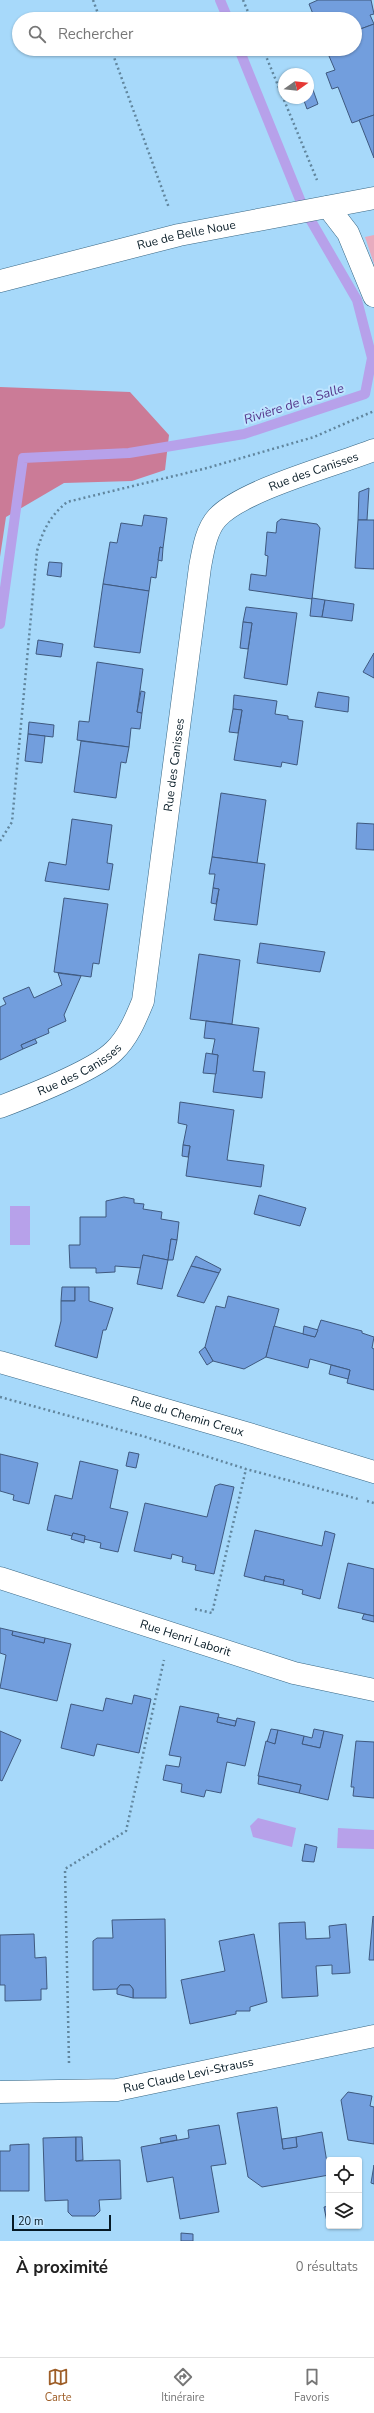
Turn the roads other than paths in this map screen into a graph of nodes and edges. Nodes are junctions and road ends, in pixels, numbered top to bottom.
1 (374, 198) edge
2 (323, 208) junction
3 (0, 281) edge
4 (374, 296) edge
5 (374, 450) edge
6 (0, 1107) edge
7 (0, 1362) edge
8 (374, 1472) edge
9 (0, 1578) edge
10 (374, 1690) edge
11 (374, 2036) edge
12 (0, 2092) edge

1 - 2 street, Rue de Belle Noue
2 - 3 street, Rue de Belle Noue
2 - 4 street
5 - 6 street, Rue des Canisses
7 - 8 street, Rue du Chemin Creux
9 - 10 street, Rue Henri Laborit
11 - 12 street, Rue Claude Levi-Strauss

